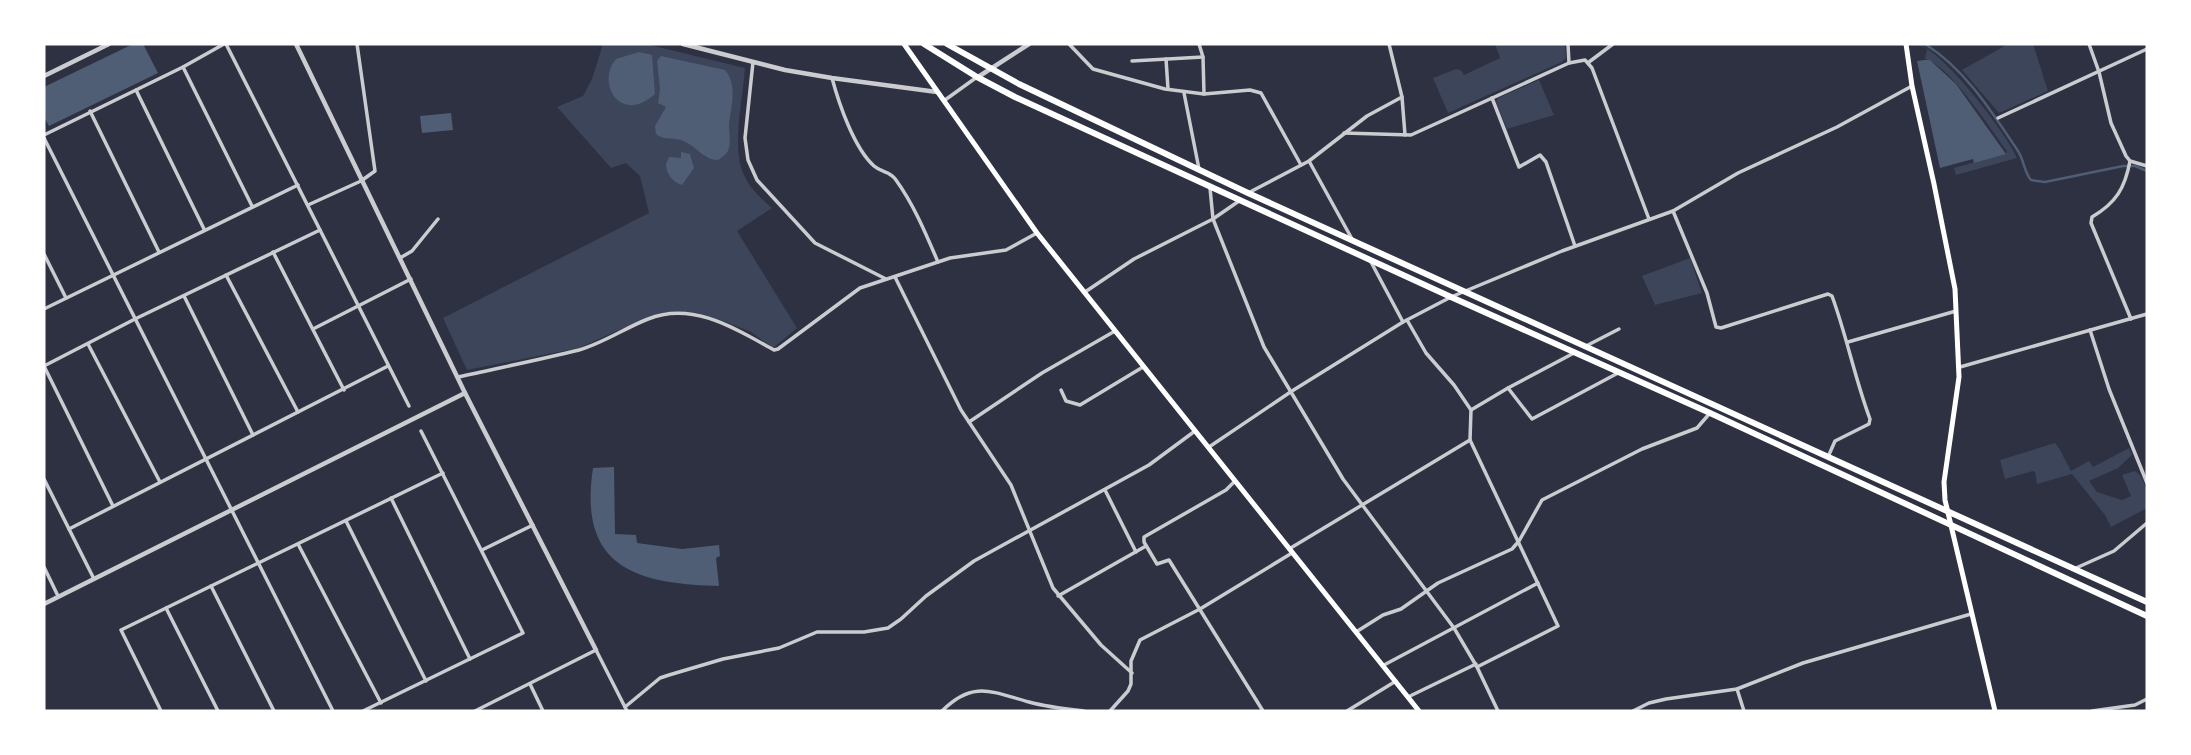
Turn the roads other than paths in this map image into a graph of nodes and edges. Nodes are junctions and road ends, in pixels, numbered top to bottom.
1 (109, 44) edge
2 (225, 44) edge
3 (296, 44) edge
4 (357, 44) edge
5 (683, 44) edge
6 (904, 44) edge
7 (924, 44) edge
8 (947, 44) edge
9 (1030, 44) edge
10 (1069, 44) edge
11 (1199, 44) edge
12 (1389, 44) edge
13 (1569, 44) edge
14 (1614, 44) edge
15 (1906, 44) edge
16 (2089, 44) edge
17 (705, 47) edge
18 (2147, 49) edge
19 (1203, 57) junction
20 (1166, 59) junction
21 (1132, 61) dead end
22 (753, 62) junction
23 (1589, 62) junction
24 (1569, 63) junction
25 (183, 66) junction
26 (989, 69) junction
27 (2099, 72) junction
28 (44, 76) edge
29 (977, 77) junction
30 (832, 78) junction
31 (1912, 86) junction
32 (135, 89) junction
33 (1168, 90) junction
34 (937, 92) junction
35 (1184, 93) junction
36 (1204, 94) junction
37 (1402, 97) junction
38 (1492, 99) junction
39 (944, 101) junction
40 (90, 111) junction
41 (1998, 118) dead end
42 (1344, 133) junction
43 (1405, 135) junction
44 (44, 136) edge
45 (1308, 161) junction
46 (2130, 161) junction
47 (1301, 165) junction
48 (2147, 166) edge
49 (1199, 169) junction
50 (361, 181) junction
51 (298, 185) junction
52 (1210, 186) junction
53 (1248, 193) junction
54 (1240, 200) junction
55 (307, 205) junction
56 (252, 206) junction
57 (1673, 211) junction
58 (438, 219) dead end
59 (1213, 219) junction
60 (1649, 219) junction
61 (204, 229) junction
62 (320, 230) junction
63 (1037, 233) junction
64 (1353, 241) junction
65 (1575, 246) junction
66 (159, 252) junction
67 (273, 252) junction
68 (44, 254) edge
69 (400, 258) junction
70 (1370, 260) junction
71 (939, 262) junction
72 (112, 274) junction
73 (226, 275) junction
74 (895, 277) junction
75 (411, 279) junction
76 (888, 279) junction
77 (1085, 292) junction
78 (1467, 292) junction
79 (183, 296) junction
80 (1451, 297) junction
81 (66, 298) junction
82 (359, 306) junction
83 (44, 309) edge
84 (1956, 311) junction
85 (2147, 314) edge
86 (135, 319) junction
87 (2130, 319) junction
88 (1405, 321) junction
89 (313, 329) junction
90 (1619, 329) dead end
91 (2090, 330) junction
92 (1115, 331) junction
93 (1848, 342) junction
94 (88, 344) junction
95 (1585, 346) junction
96 (1573, 353) junction
97 (44, 366) edge
98 (388, 366) junction
99 (1143, 367) junction
100 (1960, 367) junction
101 (1618, 373) junction
102 (458, 377) junction
103 (1508, 388) junction
104 (344, 390) junction
105 (1061, 390) dead end
106 (1292, 391) junction
107 (465, 393) junction
108 (408, 406) dead end
109 (1471, 410) junction
110 (298, 412) junction
111 (1710, 413) junction
112 (969, 422) junction
113 (421, 430) dead end
114 (1195, 431) junction
115 (253, 435) junction
116 (1470, 440) junction
117 (1207, 448) junction
118 (1828, 457) junction
119 (205, 459) junction
120 (443, 473) junction
121 (44, 479) edge
122 (160, 482) junction
123 (1234, 482) junction
124 (2147, 483) edge
125 (1105, 490) junction
126 (391, 498) junction
127 (113, 506) junction
128 (1362, 506) junction
129 (231, 510) junction
130 (1947, 510) junction
131 (345, 520) junction
132 (2147, 523) edge
133 (1951, 525) junction
134 (533, 526) junction
135 (69, 529) junction
136 (1030, 531) junction
137 (1519, 541) junction
138 (298, 544) junction
139 (1146, 546) junction
140 (482, 550) junction
141 (1291, 551) junction
142 (1136, 552) junction
143 (258, 563) junction
144 (44, 567) edge
145 (2074, 569) junction
146 (94, 579) junction
147 (1538, 583) junction
148 (211, 586) junction
149 (1426, 591) junction
150 (58, 596) junction
151 (1058, 596) junction
152 (2147, 602) edge
153 (44, 604) edge
154 (166, 608) junction
155 (1200, 609) junction
156 (1971, 614) junction
157 (2147, 616) edge
158 (1454, 628) junction
159 (1356, 632) junction
160 (596, 650) junction
161 (470, 659) junction
162 (1384, 665) junction
163 (1476, 666) junction
164 (1132, 673) junction
165 (426, 681) junction
166 (1395, 681) junction
167 (530, 684) junction
168 (1737, 689) junction
169 (1408, 697) junction
170 (2147, 699) edge
171 (381, 703) junction
172 (2134, 705) junction
173 (626, 709) edge
174 (161, 711) edge
175 (218, 711) edge
176 (274, 711) edge
177 (333, 711) edge
178 (363, 711) edge
179 (475, 711) edge
180 (543, 711) edge
181 (942, 711) edge
182 (1084, 711) edge
183 (1110, 711) edge
184 (1264, 711) edge
185 (1347, 711) edge
186 (1419, 711) edge
187 (1498, 711) edge
188 (1633, 711) edge
189 (1744, 711) edge
190 (1995, 711) edge
191 (2092, 711) edge
192 (2136, 711) edge

1 - 28 street
2 - 25 street
2 - 51 street
3 - 50 street
4 - 50 street
5 - 17 street
6 - 34 main road
7 - 29 highway
8 - 26 highway
9 - 26 street
10 - 33 street
11 - 19 street
12 - 37 street
13 - 24 street
14 - 23 street
15 - 31 main road
16 - 27 street
17 - 22 street
18 - 27 street
19 - 20 street
19 - 36 street
20 - 21 street
20 - 33 street
22 - 30 street
22 - 76 street
23 - 24 street
23 - 60 street
24 - 38 street
25 - 32 street
25 - 56 street
26 - 29 street
26 - 49 highway
27 - 41 street
27 - 46 street
29 - 39 street
29 - 52 highway
30 - 34 street
30 - 71 street
31 - 57 street
31 - 84 main road
32 - 40 street
32 - 61 street
33 - 35 street
34 - 39 main road
35 - 36 street
35 - 49 street
36 - 47 street
37 - 42 street
37 - 43 street
38 - 43 street
38 - 65 street
39 - 63 main road
40 - 44 street
40 - 66 street
42 - 43 street
42 - 45 street
44 - 72 street
45 - 47 street
45 - 64 street
46 - 48 street
46 - 87 street
47 - 53 street
49 - 53 highway
50 - 55 street
50 - 69 street
51 - 55 street
51 - 56 street
52 - 54 highway
52 - 59 street
53 - 64 highway
54 - 59 street
54 - 70 highway
55 - 62 street
56 - 61 street
57 - 60 street
57 - 93 street
58 - 69 street
59 - 77 street
59 - 106 street
60 - 65 street
61 - 66 street
62 - 67 street
62 - 82 street
63 - 71 street
63 - 77 main road
64 - 78 highway
65 - 78 street
66 - 72 street
67 - 73 street
67 - 89 street
68 - 81 street
69 - 75 street
70 - 80 highway
70 - 88 street
71 - 74 street
72 - 81 street
72 - 86 street
73 - 79 street
73 - 110 street
74 - 76 street
74 - 112 street
75 - 82 street
75 - 102 street
76 - 102 street
77 - 92 main road
78 - 80 street
78 - 95 highway
79 - 86 street
79 - 115 street
80 - 88 street
80 - 96 highway
81 - 83 street
82 - 89 street
82 - 98 street
84 - 93 street
84 - 100 main road
85 - 87 street
86 - 94 street
86 - 119 street
87 - 91 street
88 - 106 street
88 - 109 street
89 - 104 street
90 - 95 street
91 - 100 street
91 - 124 street
92 - 99 main road
92 - 112 street
93 - 118 street
94 - 97 street
94 - 122 street
95 - 118 highway
96 - 101 highway
96 - 103 street
97 - 127 street
98 - 104 street
98 - 108 street
99 - 105 street
99 - 114 main road
100 - 130 main road
101 - 103 street
101 - 111 highway
102 - 107 street
103 - 109 street
104 - 110 street
106 - 117 street
106 - 128 street
107 - 129 street
107 - 134 street
109 - 116 street
110 - 115 street
111 - 133 highway
111 - 137 street
112 - 136 street
113 - 120 street
114 - 117 main road
114 - 125 street
115 - 119 street
116 - 128 street
116 - 137 street
117 - 123 main road
118 - 130 highway
119 - 122 street
119 - 129 street
120 - 126 street
120 - 140 street
121 - 135 street
122 - 127 street
123 - 139 street
123 - 141 main road
125 - 136 street
125 - 142 street
126 - 131 street
126 - 161 street
127 - 135 street
128 - 141 street
128 - 149 street
129 - 143 street
129 - 146 street
130 - 133 main road
130 - 145 highway
131 - 138 street
131 - 165 street
132 - 145 street
133 - 156 main road
133 - 157 highway
134 - 140 street
134 - 160 street
135 - 146 street
136 - 151 street
136 - 173 street
137 - 147 street
137 - 149 street
138 - 143 street
138 - 171 street
139 - 142 street
139 - 155 street
140 - 161 street
141 - 155 street
141 - 159 main road
142 - 151 street
143 - 148 street
143 - 177 street
144 - 150 street
145 - 152 highway
146 - 150 street
147 - 158 street
147 - 163 street
148 - 154 street
148 - 176 street
149 - 158 street
149 - 159 street
150 - 153 street
151 - 164 street
154 - 174 street
154 - 175 street
155 - 164 street
155 - 184 street
156 - 168 street
156 - 190 main road
158 - 162 street
158 - 163 street
159 - 162 main road
160 - 167 street
160 - 173 street
161 - 165 street
162 - 166 main road
163 - 169 street
163 - 187 street
164 - 183 street
165 - 171 street
166 - 169 main road
166 - 185 street
167 - 179 street
167 - 180 street
168 - 188 street
168 - 189 street
169 - 186 main road
170 - 172 street
171 - 178 street
172 - 191 street
172 - 192 street
181 - 182 street

